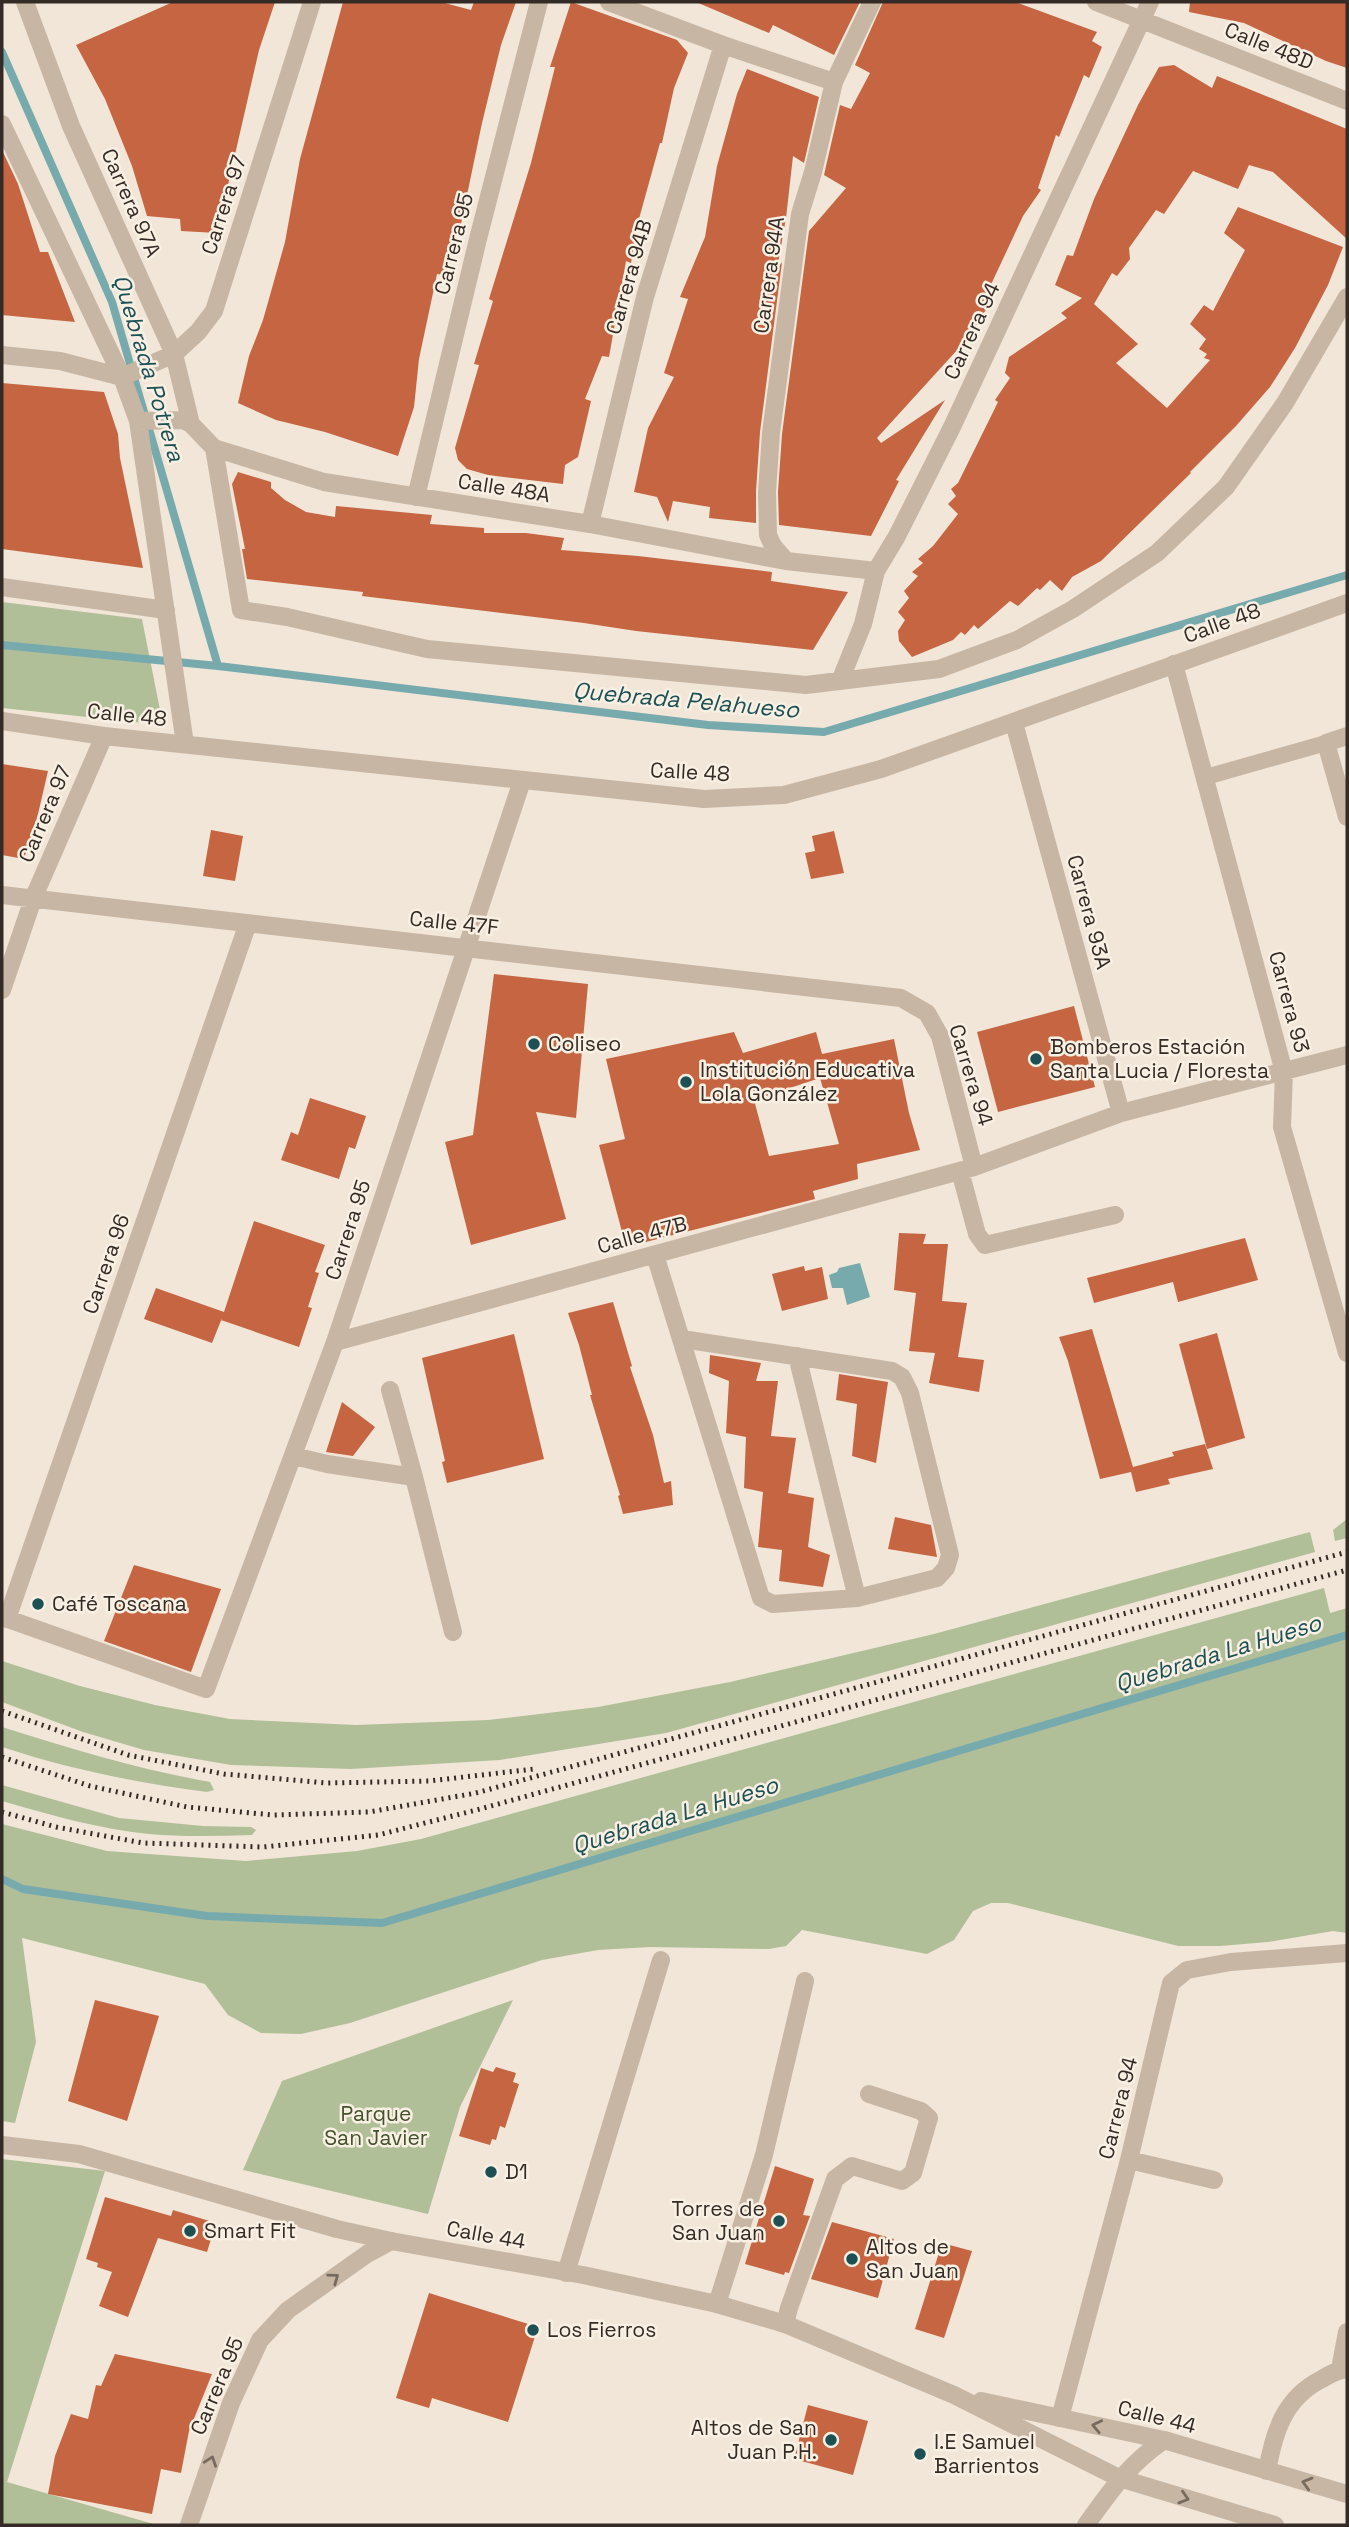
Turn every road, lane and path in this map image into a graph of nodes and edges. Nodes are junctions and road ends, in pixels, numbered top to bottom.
1 (25, 2) edge
2 (312, 2) edge
3 (539, 2) edge
4 (609, 2) edge
5 (872, 2) edge
6 (1096, 2) edge
7 (1150, 2) edge
8 (1143, 19) junction
9 (723, 45) junction
10 (834, 82) junction
11 (1347, 101) edge
12 (2, 124) edge
13 (1347, 297) edge
14 (2, 355) edge
15 (172, 355) junction
16 (124, 376) junction
17 (141, 421) junction
18 (187, 422) junction
19 (214, 449) junction
20 (416, 498) junction
21 (590, 524) junction
22 (786, 561) junction
23 (876, 571) junction
24 (2, 587) edge
25 (1347, 603) edge
26 (166, 610) junction
27 (1174, 664) junction
28 (840, 681) junction
29 (2, 721) edge
30 (1014, 723) junction
31 (104, 736) junction
32 (1347, 736) edge
33 (1326, 743) junction
34 (185, 744) junction
35 (1206, 777) junction
36 (522, 781) junction
37 (1347, 817) edge
38 (2, 895) edge
39 (33, 899) junction
40 (248, 923) junction
41 (466, 947) junction
42 (2, 990) edge
43 (901, 998) joint
44 (1347, 1055) edge
45 (1284, 1072) junction
46 (1121, 1113) junction
47 (967, 1169) junction
48 (1115, 1215) dead end
49 (655, 1255) junction
50 (682, 1339) junction
51 (335, 1342) junction
52 (1347, 1353) edge
53 (797, 1356) junction
54 (390, 1390) dead end
55 (294, 1455) junction
56 (414, 1477) junction
57 (857, 1598) junction
58 (4, 1618) edge
59 (453, 1632) dead end
60 (1347, 1953) edge
61 (660, 1960) dead end
62 (805, 1981) dead end
63 (869, 2094) dead end
64 (2, 2146) edge
65 (1129, 2160) junction
66 (1214, 2180) dead end
67 (391, 2241) junction
68 (566, 2273) junction
69 (717, 2304) junction
70 (785, 2324) junction
71 (1347, 2332) edge
72 (1344, 2369) edge
73 (954, 2395) junction
74 (1060, 2418) junction
75 (1164, 2440) junction
76 (1267, 2471) junction
77 (1119, 2478) junction
78 (1347, 2494) edge
79 (189, 2525) edge
80 (1086, 2525) edge
81 (1275, 2525) edge

1 - 15 street, Carrera 97A
2 - 15 street, Carrera 97
3 - 20 street, Carrera 95
4 - 9 street
5 - 10 street, Carrera 94A
6 - 8 street, Calle 48D
7 - 8 street, Carrera 94
8 - 11 street, Calle 48D
8 - 23 street, Carrera 94
9 - 10 street
9 - 21 street, Carrera 94B
10 - 22 street, Carrera 94A
12 - 16 street
13 - 28 street
14 - 16 street
15 - 16 street, Carrera 97
15 - 18 street, Carrera 97A
16 - 17 street
17 - 18 street
17 - 26 street
18 - 19 street
19 - 20 street, Calle 48A
19 - 28 street
20 - 21 street, Calle 48A
21 - 22 street, Calle 48A
22 - 23 street, Calle 48A
23 - 28 street, Carrera 94
24 - 26 street
25 - 27 street, Calle 48
26 - 34 street
27 - 30 street, Calle 48
27 - 35 street, Carrera 93
29 - 31 street, Calle 48
30 - 36 street, Calle 48
30 - 46 street, Carrera 93A
31 - 34 street, Calle 48
31 - 39 street, Carrera 97
32 - 33 street
33 - 35 street
33 - 37 street
34 - 36 street, Calle 48
35 - 45 street, Carrera 93
36 - 41 street, Carrera 95
38 - 39 street, Calle 47F
39 - 40 street, Calle 47F
39 - 42 street, Carrera 97
40 - 41 street, Calle 47F
40 - 58 street, Carrera 96
41 - 43 street, Calle 47F
41 - 51 street, Carrera 95
43 - 47 street, Carrera 94
44 - 45 street, Calle 47B
45 - 46 street, Calle 47B
45 - 52 street, Carrera 93
46 - 47 street, Calle 47B
47 - 48 street, Carrera 94
47 - 49 street, Calle 47B
49 - 50 street
49 - 51 street, Calle 47B
50 - 53 street
50 - 57 street
51 - 55 street, Carrera 95
53 - 57 street
53 - 57 street
54 - 56 street
55 - 56 street
55 - 58 street, Carrera 95
56 - 59 street
60 - 65 street, Carrera 94
61 - 68 street
62 - 69 street
63 - 70 street
64 - 67 street, Calle 44
65 - 66 street
65 - 74 street, Carrera 94
67 - 68 street, Calle 44
79 -> 67 street, Carrera 95
68 - 69 street, Calle 44
69 - 70 street, Calle 44
70 - 73 street, Calle 44
71 - 72 street
72 - 76 street
73 - 74 street, Calle 44
73 - 77 street, Calle 44
75 -> 74 street, Calle 44
75 - 76 street, Calle 44
75 - 77 street
78 -> 76 street, Calle 44
77 - 80 street
77 -> 81 street, Calle 44

